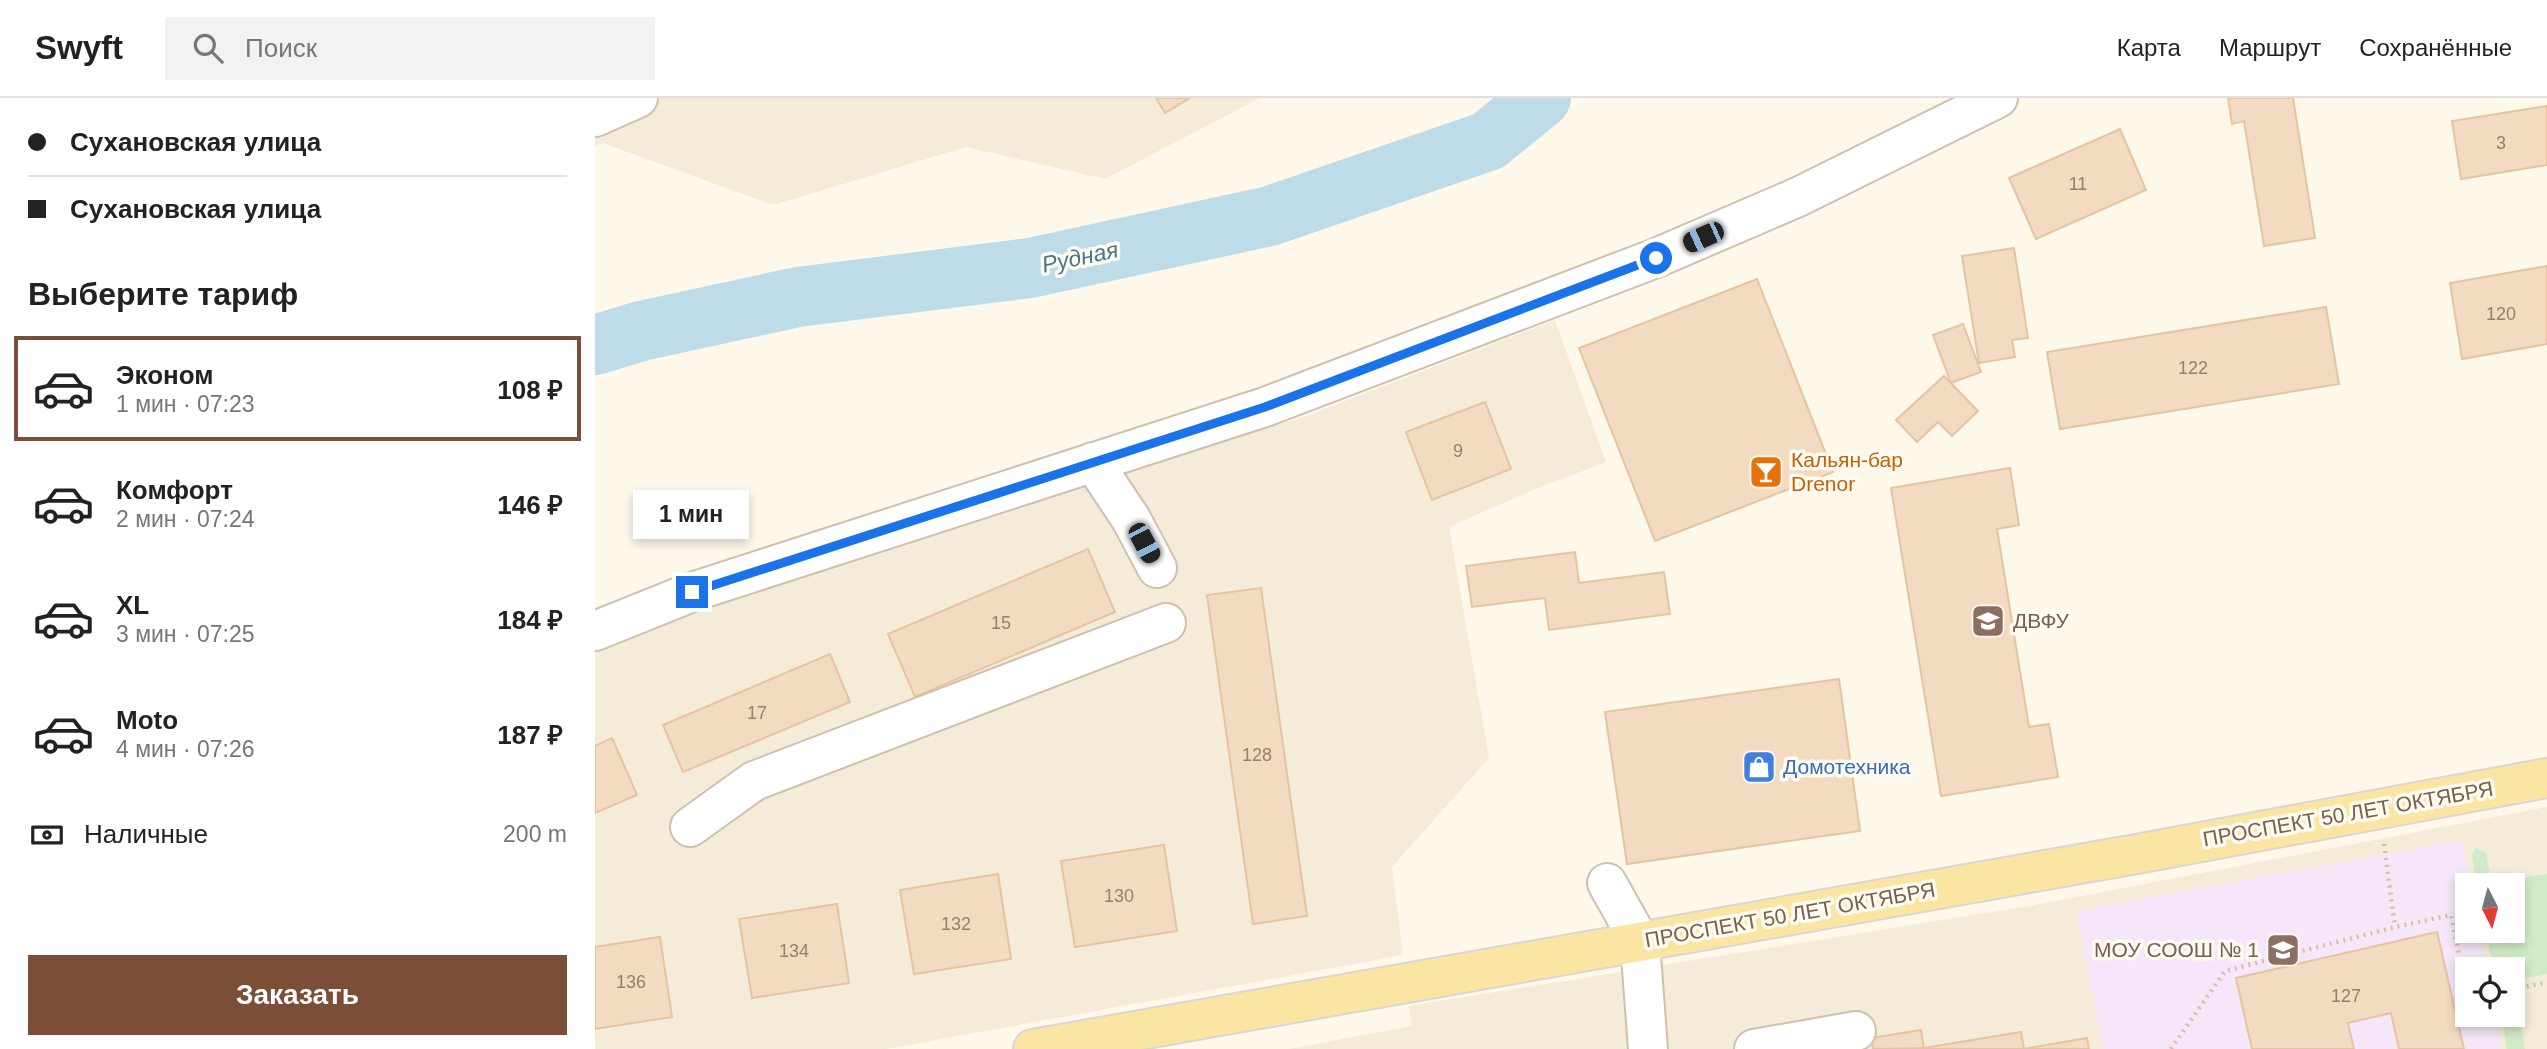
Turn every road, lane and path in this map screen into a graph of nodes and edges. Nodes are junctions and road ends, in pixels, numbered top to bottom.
1 (638, 98) edge
2 (1998, 98) edge
3 (595, 117) edge
4 (1093, 462) junction
5 (1157, 568) dead end
6 (1166, 623) dead end
7 (595, 631) edge
8 (2547, 778) edge
9 (2379, 808) junction
10 (690, 827) dead end
11 (1607, 883) dead end
12 (2395, 927) junction
13 (1640, 942) junction
14 (2460, 957) edge
15 (2544, 983) dead end
16 (2525, 987) edge
17 (1856, 1031) dead end
18 (1033, 1049) edge
19 (1648, 1049) edge
20 (1753, 1049) edge
21 (2171, 1049) edge

1 - 3 street
2 - 4 street
4 - 5 street
4 - 7 street
6 - 10 street
8 - 9 main road, ПРОСПЕКТ 50 ЛЕТ ОКТЯБРЯ
9 - 12 path
9 - 13 main road, ПРОСПЕКТ 50 ЛЕТ ОКТЯБРЯ
11 - 13 street
12 - 14 path
12 - 21 path
13 - 18 main road, ПРОСПЕКТ 50 ЛЕТ ОКТЯБРЯ
13 - 19 street
15 - 16 path
17 - 20 street

